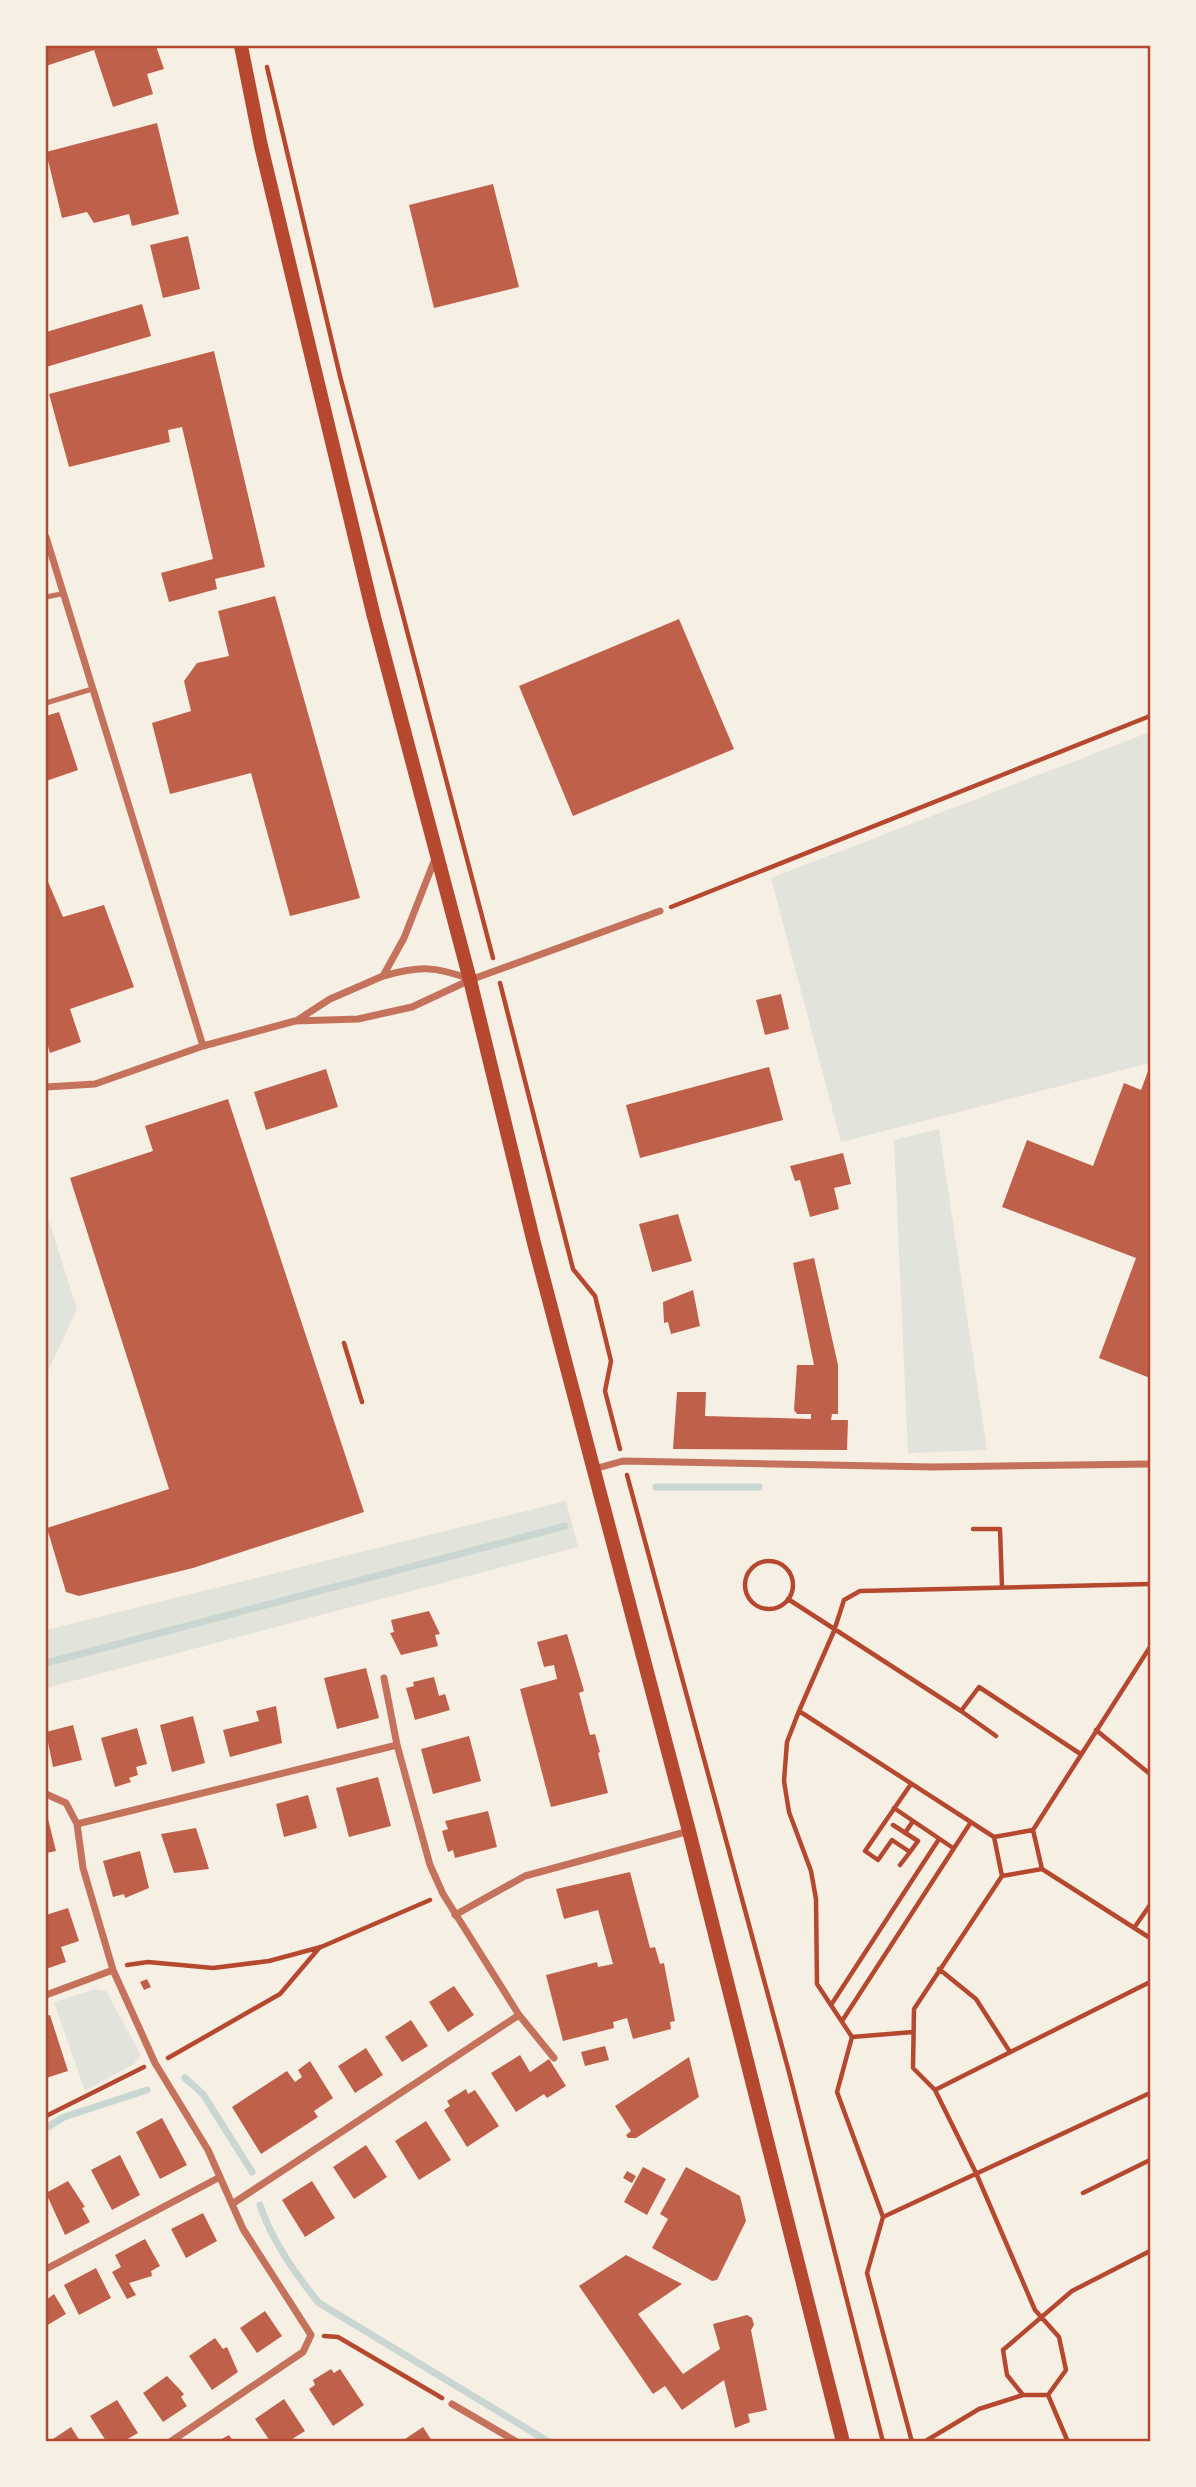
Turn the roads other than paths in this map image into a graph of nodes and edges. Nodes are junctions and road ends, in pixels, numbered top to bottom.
1 (241, 46) edge
2 (46, 537) edge
3 (61, 594) junction
4 (46, 597) edge
5 (92, 690) junction
6 (46, 703) edge
7 (437, 853) junction
8 (660, 911) road end
9 (383, 976) junction
10 (470, 979) junction
11 (295, 1021) junction
12 (203, 1046) junction
13 (46, 1087) edge
14 (1150, 1464) edge
15 (594, 1469) junction
16 (384, 1678) dead end
17 (397, 1745) junction
18 (46, 1794) edge
19 (77, 1824) junction
20 (689, 1831) junction
21 (456, 1915) junction
22 (113, 1970) junction
23 (46, 1995) edge
24 (519, 2015) junction
25 (554, 2058) dead end
26 (220, 2177) junction
27 (232, 2204) junction
28 (46, 2269) edge
29 (452, 2404) road end
30 (170, 2441) edge
31 (517, 2441) edge
32 (843, 2441) edge

1 - 7 main road
2 - 3 street
3 - 4 lane
3 - 5 street
5 - 6 lane
5 - 12 street
7 - 9 street
7 - 10 main road
8 - 10 street
9 - 10 street
9 - 11 street
10 - 11 street
10 - 15 main road
11 - 12 street
12 - 13 street
14 - 15 street
15 - 20 main road
16 - 17 street
17 - 19 street
17 - 21 street
18 - 19 street
19 - 22 street
20 - 21 street
20 - 32 main road
21 - 24 street
22 - 23 street
22 - 26 street
24 - 25 street
24 - 27 street
26 - 27 street
26 - 28 street
27 - 30 street
29 - 31 street

